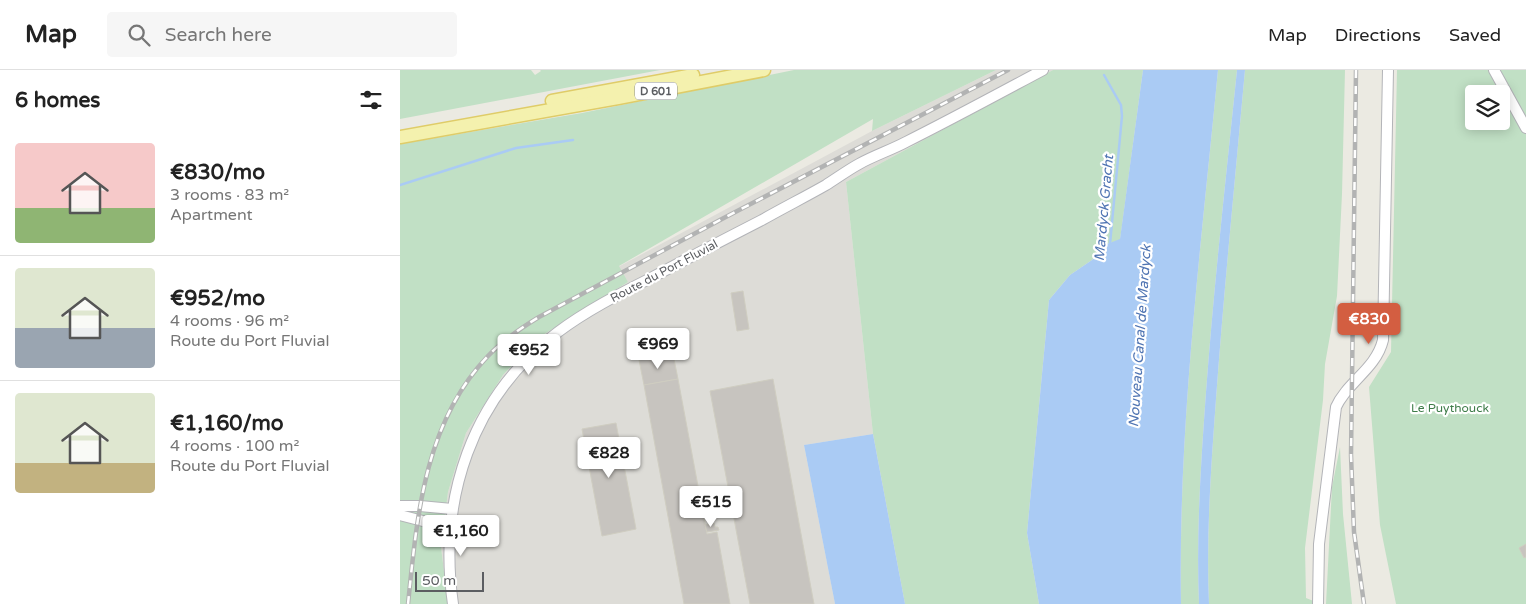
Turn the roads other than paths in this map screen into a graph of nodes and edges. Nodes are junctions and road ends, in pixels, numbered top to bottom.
1 (722, 70) edge
2 (764, 70) edge
3 (1043, 70) edge
4 (1388, 70) edge
5 (1494, 70) edge
6 (1526, 128) edge
7 (400, 130) edge
8 (400, 137) edge
9 (400, 506) edge
10 (452, 509) junction
11 (400, 515) edge
12 (450, 528) junction
13 (453, 604) edge
14 (1318, 604) edge

1 - 7 main road, D 601
2 - 8 main road, D 601
3 - 10 street, Route du Port Fluvial
4 - 14 street
5 - 6 street
9 - 10 street
10 - 12 street, Route du Port Fluvial
11 - 12 street
12 - 13 street, Route du Port Fluvial

